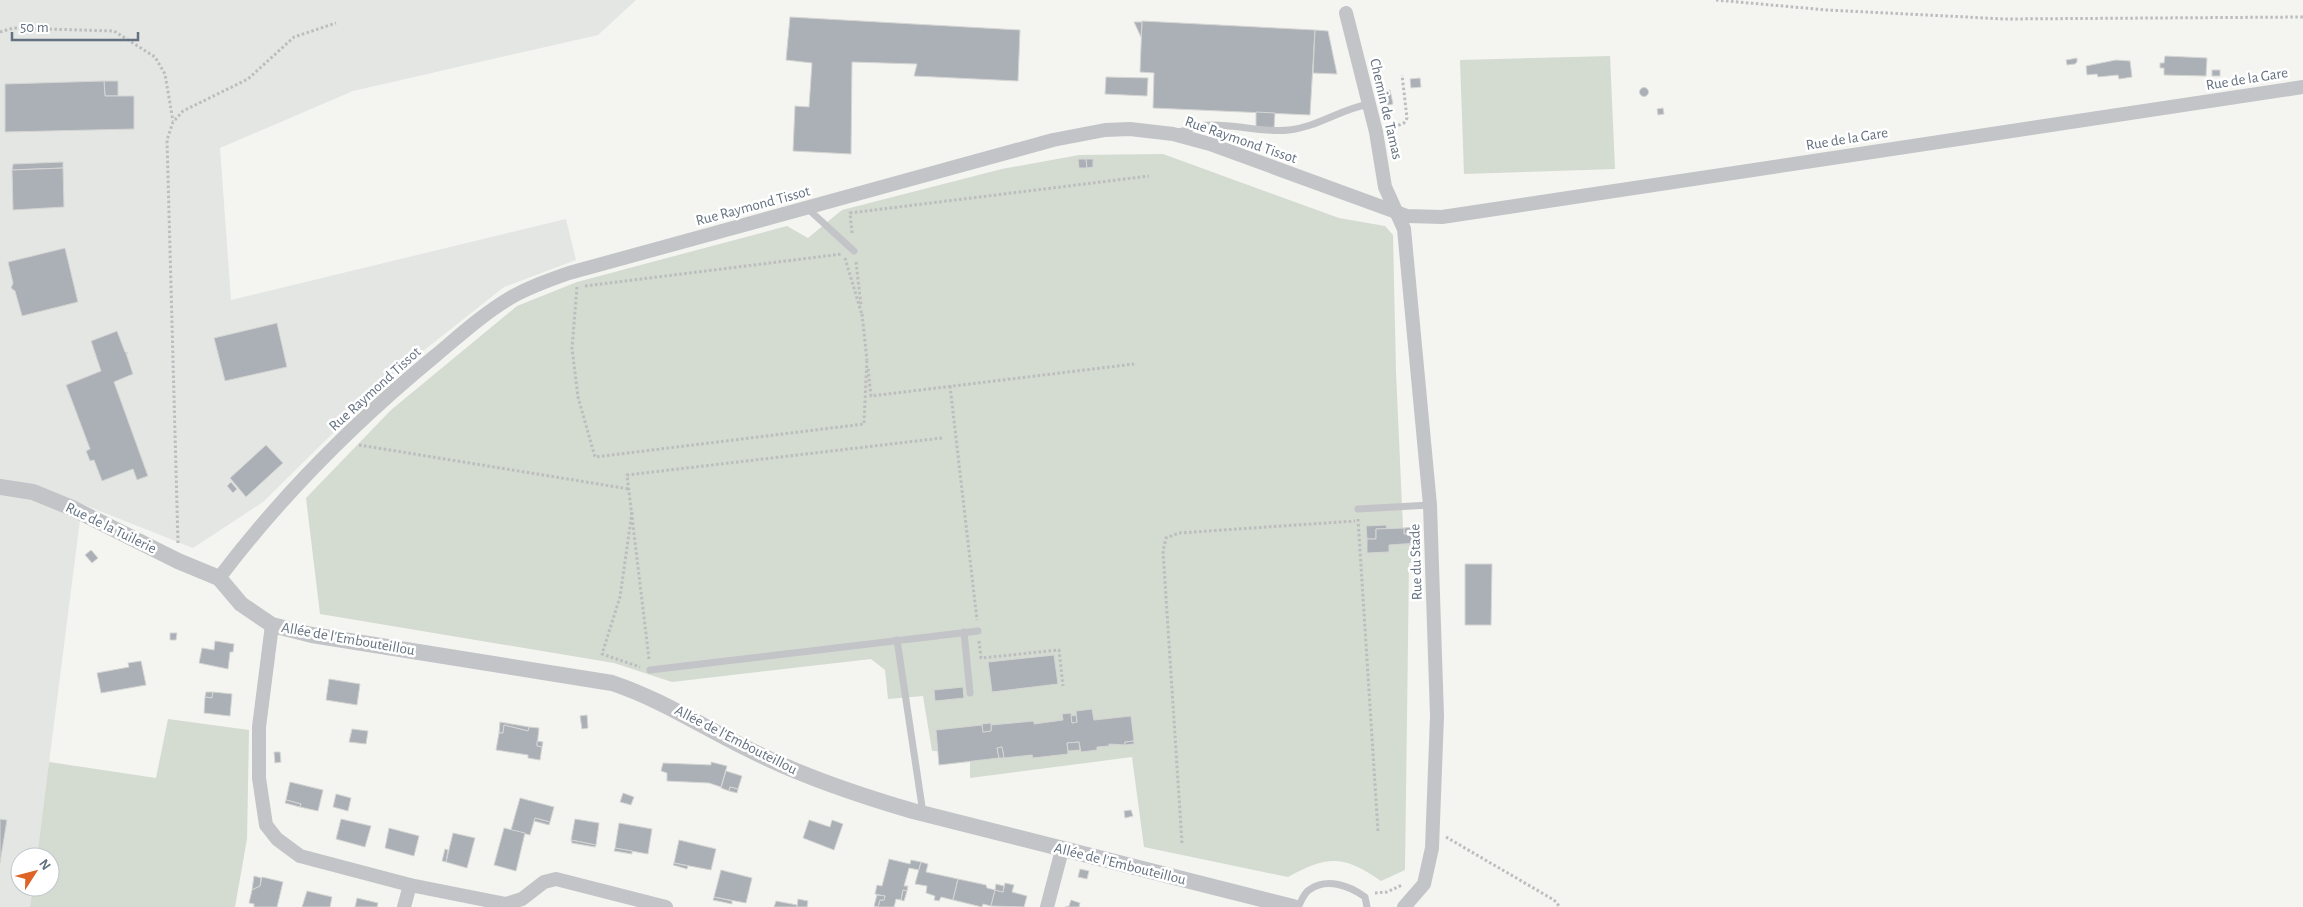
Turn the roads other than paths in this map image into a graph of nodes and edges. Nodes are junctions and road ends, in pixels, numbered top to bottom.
1 (1346, 13) dead end
2 (2303, 87) edge
3 (1369, 104) junction
4 (1173, 134) junction
5 (807, 208) junction
6 (1396, 211) junction
7 (854, 251) road end
8 (0, 487) edge
9 (1430, 504) junction
10 (1358, 508) road end
11 (219, 578) junction
12 (272, 625) junction
13 (978, 631) road end
14 (964, 632) junction
15 (897, 640) junction
16 (650, 670) road end
17 (970, 693) dead end
18 (922, 814) junction
19 (1062, 850) junction
20 (410, 885) junction
21 (1260, 902) edge
22 (404, 907) edge
23 (666, 907) edge
24 (1047, 907) edge
25 (1293, 907) edge
26 (1298, 907) edge
27 (1367, 907) edge
28 (1404, 907) edge

1 - 3 street, Chemin de Tamas
2 - 6 street, Rue de la Gare
3 - 4 lane
3 - 6 street, Chemin de Tamas
4 - 5 street, Rue Raymond Tissot
4 - 6 street, Rue Raymond Tissot
5 - 7 lane
5 - 11 street, Rue Raymond Tissot
6 - 9 street, Rue du Stade
8 - 11 street, Rue de la Tuilerie
9 - 10 lane
9 - 28 street, Rue du Stade
11 - 12 street, Allée de l'Embouteillou
12 - 18 street, Allée de l'Embouteillou
12 - 20 street
13 - 14 lane
14 - 15 lane
14 - 17 lane
15 - 16 lane
15 - 18 lane
18 - 19 street, Allée de l'Embouteillou
19 - 21 street, Allée de l'Embouteillou
19 - 24 street
20 - 22 street
20 - 23 street
21 - 25 street, Allée de l'Embouteillou
26 - 27 lane

